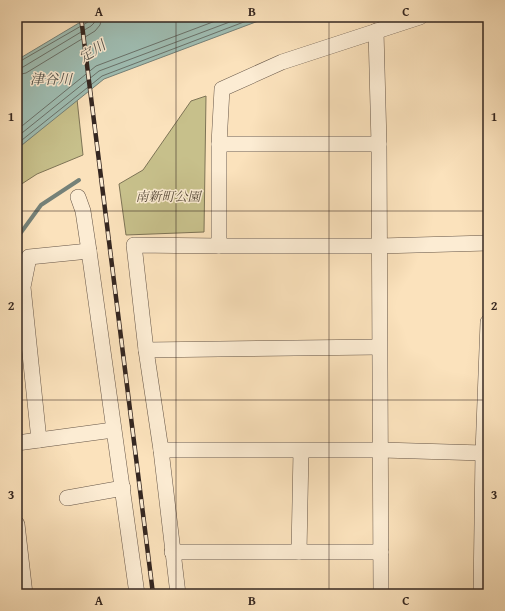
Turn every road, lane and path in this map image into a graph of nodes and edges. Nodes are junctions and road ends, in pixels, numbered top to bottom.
1 (420, 17) edge
2 (376, 31) junction
3 (219, 144) junction
4 (379, 144) junction
5 (78, 197) dead end
6 (488, 244) edge
7 (219, 246) junction
8 (380, 246) junction
9 (89, 251) junction
10 (488, 322) edge
11 (379, 347) junction
12 (146, 350) junction
13 (487, 367) edge
14 (113, 430) junction
15 (486, 435) edge
16 (39, 440) junction
17 (17, 443) edge
18 (161, 450) junction
19 (382, 450) junction
20 (301, 451) junction
21 (482, 453) junction
22 (123, 488) junction
23 (68, 498) dead end
24 (485, 522) edge
25 (17, 524) edge
26 (172, 552) junction
27 (299, 552) junction
28 (381, 552) junction
29 (25, 594) edge
30 (137, 594) edge
31 (178, 594) edge
32 (381, 594) edge
33 (481, 594) edge

1 - 2 street
2 - 3 street
2 - 4 street
3 - 4 street
3 - 7 street
4 - 8 street
5 - 9 street
6 - 8 street
7 - 8 street
7 - 12 street
8 - 11 street
9 - 14 street
9 - 16 street
10 - 13 street
11 - 12 street
11 - 19 street
12 - 18 street
13 - 15 street
14 - 16 street
14 - 22 street
15 - 21 street
16 - 17 street
18 - 20 street
18 - 26 street
19 - 20 street
19 - 21 street
19 - 28 street
20 - 27 street
21 - 24 street
22 - 23 street
22 - 30 street
24 - 33 street
25 - 29 street
26 - 27 street
26 - 31 street
27 - 28 street
28 - 32 street

